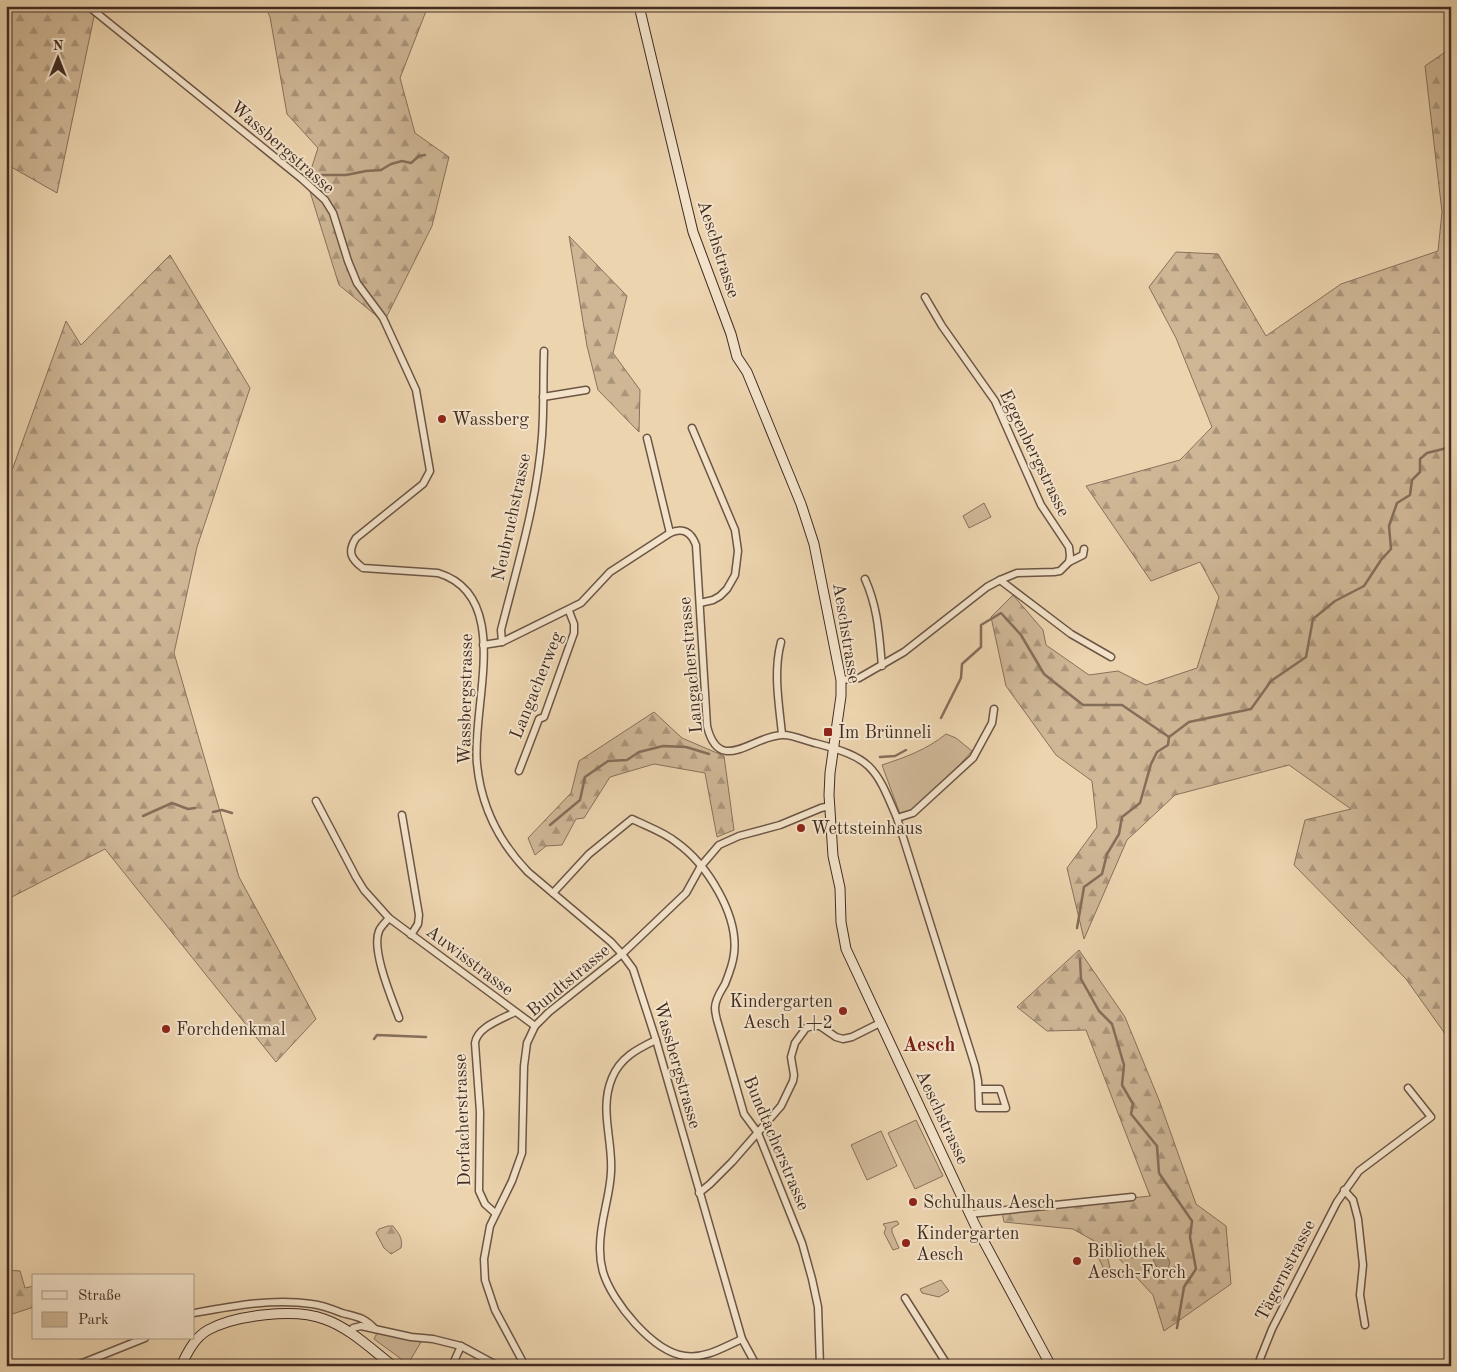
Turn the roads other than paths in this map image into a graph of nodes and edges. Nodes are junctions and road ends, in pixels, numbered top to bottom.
1 (88, 6) edge
2 (639, 6) edge
3 (925, 297) dead end
4 (544, 352) dead end
5 (586, 390) dead end
6 (543, 397) junction
7 (692, 428) dead end
8 (647, 438) dead end
9 (670, 533) junction
10 (1084, 549) dead end
11 (1069, 562) junction
12 (865, 579) dead end
13 (1000, 580) junction
14 (700, 603) junction
15 (569, 611) junction
16 (502, 642) junction
17 (781, 642) dead end
18 (483, 645) junction
19 (1111, 657) dead end
20 (882, 666) junction
21 (841, 680) junction
22 (994, 709) dead end
23 (782, 734) junction
24 (833, 749) junction
25 (519, 771) dead end
26 (316, 801) dead end
27 (830, 806) junction
28 (402, 815) dead end
29 (897, 818) junction
30 (701, 866) junction
31 (553, 893) junction
32 (389, 918) junction
33 (411, 935) junction
34 (622, 954) junction
35 (515, 1012) junction
36 (399, 1018) dead end
37 (880, 1023) junction
38 (534, 1026) junction
39 (656, 1040) junction
40 (1408, 1088) dead end
41 (979, 1089) junction
42 (758, 1133) junction
43 (1344, 1190) junction
44 (699, 1193) junction
45 (1132, 1197) dead end
46 (495, 1213) junction
47 (969, 1214) junction
48 (905, 1298) dead end
49 (195, 1313) edge
50 (1365, 1325) dead end
51 (375, 1329) junction
52 (352, 1334) junction
53 (195, 1338) edge
54 (742, 1339) junction
55 (140, 1340) edge
56 (194, 1340) edge
57 (461, 1346) junction
58 (75, 1366) edge
59 (181, 1366) edge
60 (393, 1366) edge
61 (452, 1366) edge
62 (498, 1366) edge
63 (525, 1366) edge
64 (761, 1366) edge
65 (820, 1366) edge
66 (948, 1366) edge
67 (1051, 1366) edge
68 (1258, 1366) edge

1 - 18 street, Wassbergstrasse
2 - 21 main road, Aeschstrasse
3 - 11 street, Eggenbergstrasse
4 - 6 street, Neubruchstrasse
5 - 6 street
6 - 16 street, Neubruchstrasse
7 - 14 street
8 - 9 street
9 - 14 street, Langacherstrasse
9 - 15 street
10 - 11 street
11 - 13 street
12 - 20 street
13 - 19 street
13 - 20 street
14 - 23 street, Langacherstrasse
15 - 16 street
15 - 25 street, Langacherweg
16 - 18 street
17 - 23 street
18 - 31 street, Wassbergstrasse
20 - 21 street
21 - 24 main road, Aeschstrasse
22 - 29 street
23 - 24 street
24 - 27 main road, Aeschstrasse
24 - 29 street
26 - 32 street, Auwisstrasse
27 - 30 street, Bundtstrasse
27 - 37 main road, Aeschstrasse
28 - 33 street
29 - 41 street
30 - 31 street, Bundtacherstrasse
30 - 34 street, Bundtstrasse
30 - 42 street, Bundtacherstrasse
31 - 34 street, Wassbergstrasse
32 - 33 street, Auwisstrasse
32 - 36 street
33 - 35 street, Auwisstrasse
34 - 38 street, Bundtstrasse
34 - 39 street, Wassbergstrasse
35 - 38 street, Auwisstrasse
35 - 46 street, Dorfacherstrasse
37 - 42 street
37 - 47 main road, Aeschstrasse
38 - 46 street, Bundtstrasse
39 - 44 street, Wassbergstrasse
39 - 54 street
40 - 43 street, Tägernstrasse
41 - 41 street
42 - 44 street
42 - 65 street, Bundtacherstrasse
43 - 50 street
43 - 68 street, Tägernstrasse
44 - 54 street, Wassbergstrasse
45 - 47 street
46 - 63 street, Bundtstrasse
47 - 67 main road, Aeschstrasse
48 - 66 street
49 - 51 street
51 - 52 street
51 - 57 street
52 - 53 main road
52 - 60 main road
54 - 64 street, Wassbergstrasse
55 - 58 street
56 - 59 main road
57 - 61 street
57 - 62 street

